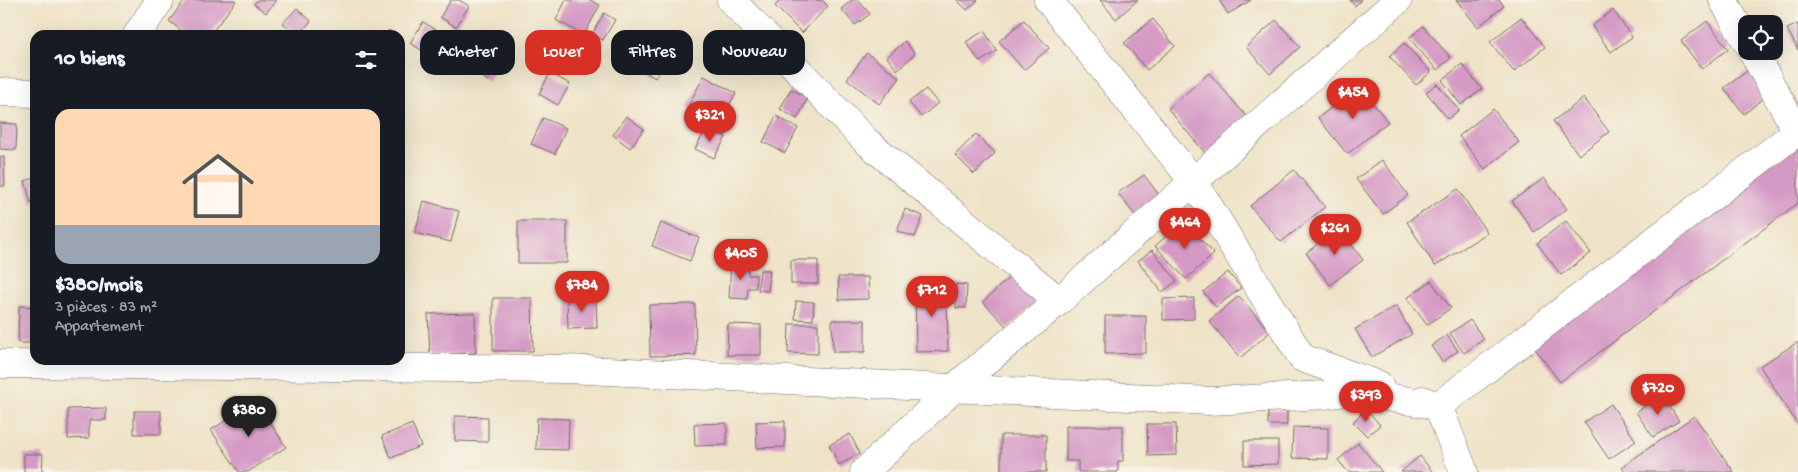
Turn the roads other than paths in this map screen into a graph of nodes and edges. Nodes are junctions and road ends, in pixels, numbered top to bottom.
1 (160, 0) edge
2 (731, 0) edge
3 (1048, 0) edge
4 (1398, 0) edge
5 (1723, 0) edge
6 (1738, 27) edge
7 (140, 30) edge
8 (1757, 60) edge
9 (0, 92) edge
10 (30, 93) edge
11 (1798, 131) edge
12 (1194, 182) junction
13 (1059, 301) junction
14 (0, 364) edge
15 (30, 364) edge
16 (113, 365) edge
17 (955, 387) junction
18 (1438, 406) junction
19 (864, 472) edge
20 (1464, 472) edge

1 - 7 street
2 - 13 street
3 - 12 street
4 - 12 street
5 - 6 street
8 - 11 street
9 - 10 street
11 - 18 street
12 - 13 street
12 - 18 street
13 - 17 street
14 - 15 street
16 - 17 street
17 - 18 street
17 - 19 street
18 - 20 street

